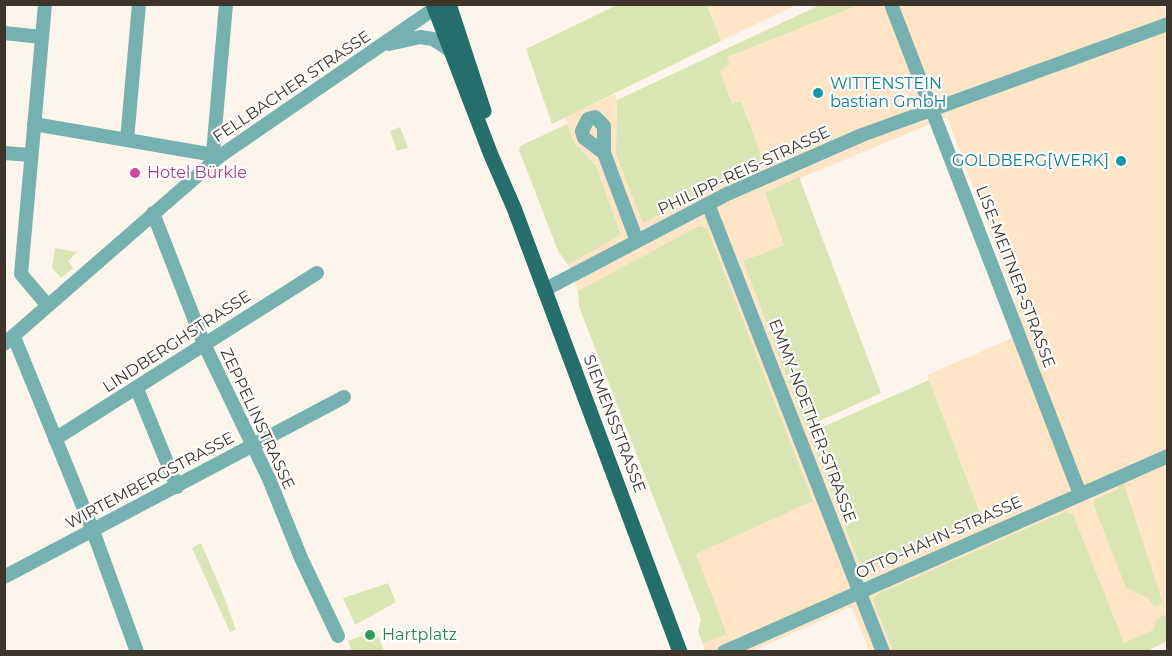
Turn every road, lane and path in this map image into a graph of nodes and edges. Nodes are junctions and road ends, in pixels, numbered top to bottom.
1 (45, 4) edge
2 (139, 4) edge
3 (226, 4) edge
4 (891, 4) edge
5 (439, 5) edge
6 (1167, 24) edge
7 (4, 33) edge
8 (42, 37) junction
9 (381, 46) junction
10 (450, 50) junction
11 (932, 108) junction
12 (34, 124) junction
13 (127, 140) junction
14 (4, 153) edge
15 (604, 153) dead end
16 (216, 154) junction
17 (31, 155) junction
18 (708, 204) junction
19 (514, 208) junction
20 (153, 213) junction
21 (636, 241) junction
22 (317, 273) dead end
23 (544, 290) junction
24 (48, 306) junction
25 (9, 340) edge
26 (204, 344) junction
27 (137, 388) junction
28 (344, 397) dead end
29 (55, 439) junction
30 (252, 445) junction
31 (1167, 456) edge
32 (177, 487) junction
33 (1080, 494) junction
34 (93, 531) junction
35 (4, 577) edge
36 (860, 591) junction
37 (338, 636) dead end
38 (137, 651) edge
39 (680, 651) edge
40 (724, 651) edge
41 (883, 651) edge

1 - 8 street
2 - 13 street
3 - 16 street
4 - 11 street, LISE-MEITNER-STRASSE
5 - 9 street, FELLBACHER STRASSE
5 - 10 main road, SIEMENSSTRASSE
5 - 19 main road, SIEMENSSTRASSE
6 - 11 street, PHILIPP-REIS-STRASSE
7 - 8 street
8 - 12 street
9 - 10 street
9 - 16 street, FELLBACHER STRASSE
10 - 19 main road, SIEMENSSTRASSE
11 - 18 street, PHILIPP-REIS-STRASSE
11 - 33 street, LISE-MEITNER-STRASSE
12 - 13 street
12 - 17 street
13 - 16 street
14 - 17 street
15 - 21 street
16 - 20 street, FELLBACHER STRASSE
17 - 24 street
18 - 21 street, PHILIPP-REIS-STRASSE
18 - 36 street, EMMY-NOETHER-STRASSE
19 - 23 main road, SIEMENSSTRASSE
20 - 24 street, FELLBACHER STRASSE
20 - 26 street, ZEPPELINSTRASSE
21 - 23 street, PHILIPP-REIS-STRASSE
22 - 26 street, LINDBERGHSTRASSE
23 - 39 main road, SIEMENSSTRASSE
24 - 25 street, FELLBACHER STRASSE
25 - 29 street
26 - 27 street, LINDBERGHSTRASSE
26 - 30 street, ZEPPELINSTRASSE
27 - 29 street, LINDBERGHSTRASSE
27 - 32 street
28 - 30 street, WIRTEMBERGSTRASSE
29 - 34 street
30 - 32 street, WIRTEMBERGSTRASSE
30 - 37 street, ZEPPELINSTRASSE
31 - 33 street, OTTO-HAHN-STRASSE
32 - 34 street, WIRTEMBERGSTRASSE
33 - 36 street, OTTO-HAHN-STRASSE
34 - 35 street, WIRTEMBERGSTRASSE
34 - 38 street
36 - 40 street, OTTO-HAHN-STRASSE
36 - 41 street, EMMY-NOETHER-STRASSE

